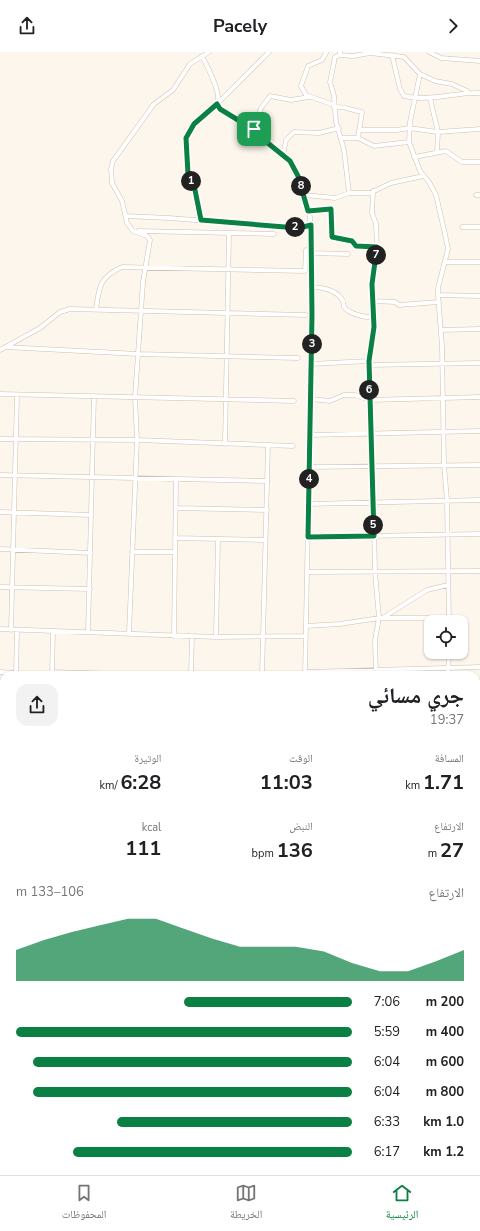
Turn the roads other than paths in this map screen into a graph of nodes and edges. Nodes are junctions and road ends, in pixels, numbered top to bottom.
1 (209, 52) edge
2 (269, 52) edge
3 (325, 52) edge
4 (429, 52) edge
5 (390, 54) edge
6 (404, 54) edge
7 (338, 55) edge
8 (202, 56) junction
9 (480, 61) edge
10 (420, 74) junction
11 (467, 92) junction
12 (480, 93) edge
13 (309, 97) junction
14 (430, 98) junction
15 (415, 99) junction
16 (217, 104) junction
17 (334, 106) junction
18 (338, 128) junction
19 (409, 128) junction
20 (254, 129) junction
21 (480, 129) edge
22 (360, 130) junction
23 (438, 132) junction
24 (341, 138) junction
25 (358, 138) junction
26 (409, 142) junction
27 (437, 152) junction
28 (283, 155) junction
29 (414, 157) junction
30 (480, 162) edge
31 (423, 176) junction
32 (373, 191) junction
33 (349, 192) junction
34 (304, 195) junction
35 (308, 211) junction
36 (126, 216) junction
37 (201, 220) junction
38 (311, 225) junction
39 (462, 227) dead end
40 (480, 227) edge
41 (133, 231) junction
42 (229, 233) junction
43 (274, 234) dead end
44 (377, 247) junction
45 (306, 250) dead end
46 (312, 253) junction
47 (348, 254) dead end
48 (445, 262) junction
49 (480, 262) edge
50 (144, 267) junction
51 (228, 268) junction
52 (312, 288) junction
53 (438, 295) junction
54 (480, 296) edge
55 (373, 300) junction
56 (439, 302) junction
57 (96, 309) junction
58 (142, 311) junction
59 (227, 312) junction
60 (306, 315) dead end
61 (374, 318) junction
62 (480, 329) edge
63 (441, 330) junction
64 (2, 349) edge
65 (138, 354) junction
66 (227, 355) junction
67 (298, 358) dead end
68 (369, 363) junction
69 (480, 363) edge
70 (311, 364) junction
71 (442, 364) junction
72 (0, 394) edge
73 (17, 395) junction
74 (94, 396) junction
75 (134, 397) junction
76 (480, 397) edge
77 (443, 398) junction
78 (311, 399) junction
79 (226, 400) junction
80 (369, 400) junction
81 (294, 401) dead end
82 (443, 431) junction
83 (480, 431) edge
84 (372, 434) junction
85 (310, 435) junction
86 (0, 439) edge
87 (15, 440) junction
88 (94, 440) junction
89 (137, 440) junction
90 (225, 444) junction
91 (268, 445) junction
92 (293, 446) dead end
93 (444, 465) junction
94 (480, 465) edge
95 (309, 467) junction
96 (372, 467) junction
97 (0, 475) edge
98 (15, 476) junction
99 (93, 477) junction
100 (135, 478) junction
101 (176, 480) junction
102 (267, 481) junction
103 (447, 500) junction
104 (480, 500) edge
105 (372, 502) junction
106 (308, 504) junction
107 (176, 508) junction
108 (267, 510) junction
109 (0, 512) edge
110 (13, 512) junction
111 (91, 515) junction
112 (447, 534) junction
113 (480, 534) edge
114 (374, 536) junction
115 (308, 537) junction
116 (176, 538) junction
117 (218, 539) junction
118 (266, 540) junction
119 (0, 549) edge
120 (13, 549) junction
121 (132, 552) junction
122 (175, 552) junction
123 (92, 553) junction
124 (480, 571) edge
125 (307, 572) junction
126 (375, 572) junction
127 (448, 572) junction
128 (448, 585) junction
129 (0, 587) edge
130 (12, 587) junction
131 (90, 589) junction
132 (448, 615) edge
133 (382, 618) junction
134 (424, 618) edge
135 (306, 626) junction
136 (0, 629) edge
137 (11, 630) junction
138 (17, 630) junction
139 (52, 630) junction
140 (88, 631) junction
141 (129, 633) junction
142 (174, 636) junction
143 (192, 636) junction
144 (263, 636) junction
145 (306, 636) junction
146 (216, 637) junction
147 (449, 659) edge
148 (480, 667) edge
149 (448, 668) junction
150 (16, 671) edge
151 (52, 671) edge
152 (191, 671) edge
153 (262, 671) edge
154 (305, 671) edge
155 (376, 671) edge
156 (405, 671) edge
157 (284, 1175) edge
158 (290, 1175) edge

1 - 8 street
2 - 16 street
3 - 7 street
3 - 13 street
4 - 9 street
5 - 6 street
5 - 7 street
5 - 15 street
6 - 10 street
7 - 17 street
8 - 16 street
8 - 36 street
10 - 11 street
10 - 15 street
11 - 12 street
11 - 14 street
13 - 17 street
13 - 20 street
14 - 15 street
14 - 23 street
15 - 19 street
16 - 20 street
16 - 37 street
17 - 18 street
17 - 22 street
18 - 24 street
18 - 28 street
19 - 22 street
19 - 23 street
19 - 26 street
20 - 28 street
21 - 23 street
22 - 25 street
23 - 27 street
24 - 25 street
24 - 33 street
25 - 26 street
26 - 29 street
27 - 29 street
27 - 30 street
28 - 34 street
29 - 31 street
31 - 32 street
31 - 48 street
32 - 33 street
32 - 44 street
33 - 34 street
34 - 35 street
35 - 38 street
35 - 44 street
36 - 37 street
36 - 41 street
37 - 38 street
38 - 46 street
39 - 40 street
41 - 42 street
41 - 50 street
42 - 43 street
42 - 51 street
44 - 55 street
45 - 51 street
46 - 47 street
46 - 52 street
48 - 49 street
48 - 53 street
50 - 51 street
50 - 57 street
50 - 58 street
51 - 59 street
52 - 61 street
52 - 70 street
53 - 54 street
53 - 56 street
55 - 56 street
55 - 61 street
56 - 63 street
57 - 58 street
57 - 64 street
58 - 59 street
58 - 65 street
59 - 60 street
59 - 66 street
61 - 68 street
62 - 63 street
63 - 71 street
64 - 65 street
65 - 66 street
65 - 75 street
66 - 67 street
66 - 79 street
68 - 70 street
68 - 71 street
68 - 80 street
69 - 71 street
70 - 78 street
71 - 77 street
72 - 73 street
73 - 74 street
73 - 87 street
74 - 75 street
74 - 88 street
75 - 79 street
75 - 89 street
76 - 77 street
77 - 80 street
77 - 82 street
78 - 80 street
78 - 85 street
79 - 81 street
79 - 90 street
80 - 84 street
82 - 83 street
82 - 84 street
82 - 93 street
84 - 85 street
84 - 96 street
85 - 95 street
86 - 87 street
87 - 88 street
87 - 98 street
88 - 89 street
88 - 99 street
89 - 90 street
89 - 100 street
90 - 91 street
91 - 92 street
91 - 102 street
93 - 94 street
93 - 96 street
93 - 103 street
95 - 96 street
95 - 106 street
96 - 105 street
97 - 98 street
98 - 99 street
98 - 110 street
99 - 100 street
99 - 111 street
100 - 101 street
100 - 121 street
101 - 102 street
101 - 107 street
102 - 108 street
103 - 104 street
103 - 105 street
103 - 112 street
105 - 106 street
105 - 114 street
106 - 115 street
107 - 108 street
107 - 116 street
108 - 118 street
109 - 110 street
110 - 111 street
110 - 120 street
111 - 123 street
112 - 113 street
112 - 114 street
112 - 127 street
114 - 115 street
114 - 126 street
115 - 125 street
116 - 117 street
116 - 122 street
117 - 118 street
117 - 146 street
118 - 144 street
119 - 120 street
120 - 123 street
120 - 130 street
121 - 122 street
121 - 141 street
122 - 142 street
123 - 131 street
124 - 127 street
125 - 126 street
125 - 135 street
126 - 127 street
126 - 133 street
127 - 128 street
128 - 132 street
128 - 133 street
129 - 130 street
130 - 131 street
130 - 137 street
131 - 140 street
133 - 134 street
133 - 135 street
133 - 155 street
135 - 145 street
136 - 137 street
137 - 138 street
138 - 139 street
138 - 150 street
139 - 140 street
139 - 151 street
140 - 141 street
141 - 142 street
142 - 143 street
143 - 146 street
143 - 152 street
144 - 145 street
144 - 146 street
144 - 153 street
145 - 154 street
147 - 149 street
148 - 149 street
149 - 156 street
157 - 158 street

